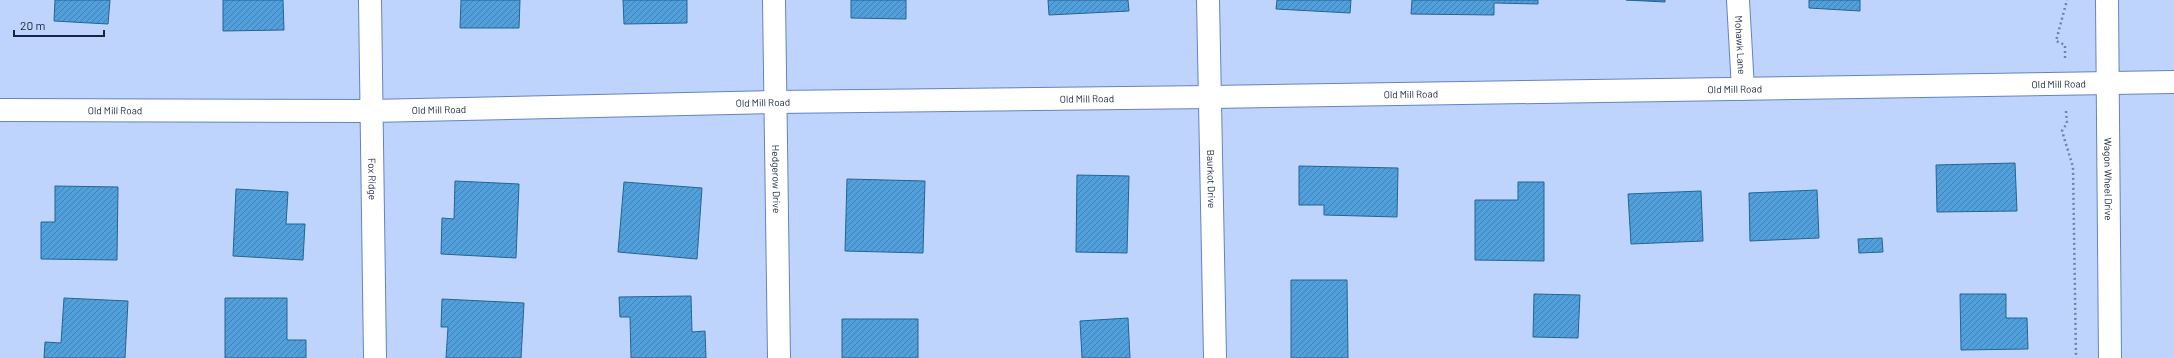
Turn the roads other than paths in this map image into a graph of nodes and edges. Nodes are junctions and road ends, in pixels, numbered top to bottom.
1 (370, 0) edge
2 (774, 0) edge
3 (1208, 0) edge
4 (1738, 0) edge
5 (2107, 0) edge
6 (2174, 82) edge
7 (2109, 84) junction
8 (1743, 89) junction
9 (1211, 97) junction
10 (775, 102) junction
11 (0, 110) edge
12 (370, 111) junction
13 (375, 358) edge
14 (778, 358) edge
15 (1215, 358) edge
16 (2110, 358) edge

1 - 12 street, Fox Ridge
2 - 10 street, Hedgerow Drive
3 - 9 street, Baurkot Drive
4 - 8 street, Mohawk Lane
5 - 7 street, Wagon Wheel Drive
6 - 7 street, Old Mill Road
7 - 8 street, Old Mill Road
7 - 16 street, Wagon Wheel Drive
8 - 9 street, Old Mill Road
9 - 10 street, Old Mill Road
9 - 15 street, Baurkot Drive
10 - 12 street, Old Mill Road
10 - 14 street, Hedgerow Drive
11 - 12 street, Old Mill Road
12 - 13 street, Fox Ridge

